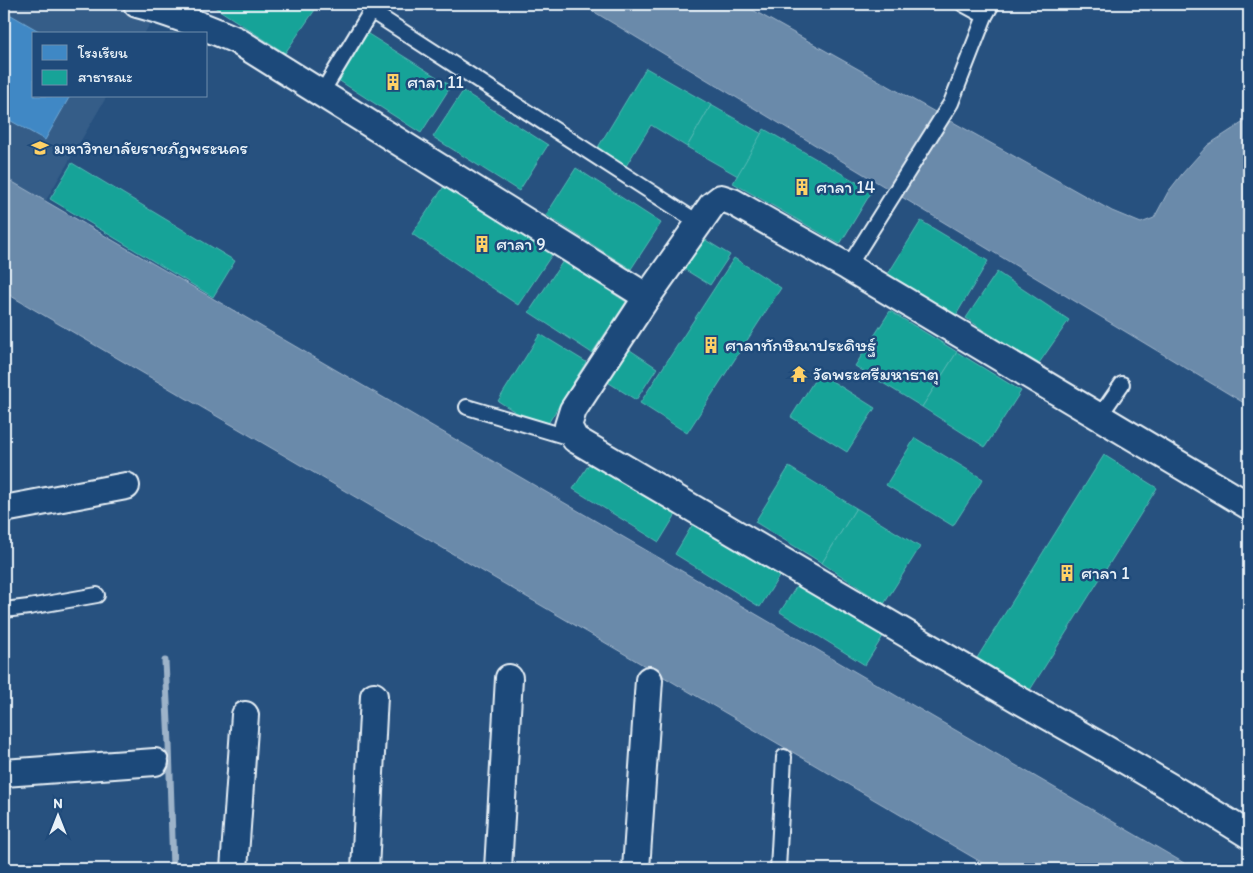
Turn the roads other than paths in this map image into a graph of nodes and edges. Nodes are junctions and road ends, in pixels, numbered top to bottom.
1 (137, 4) edge
2 (963, 4) edge
3 (369, 6) edge
4 (988, 10) edge
5 (322, 94) junction
6 (700, 223) junction
7 (848, 267) junction
8 (647, 297) junction
9 (1122, 384) dead end
10 (467, 407) dead end
11 (1099, 417) junction
12 (575, 439) junction
13 (126, 486) dead end
14 (1249, 506) edge
15 (4, 508) edge
16 (97, 595) dead end
17 (4, 610) edge
18 (509, 678) dead end
19 (649, 680) dead end
20 (374, 696) dead end
21 (245, 715) dead end
22 (784, 757) dead end
23 (156, 762) dead end
24 (4, 773) edge
25 (1249, 835) edge
26 (234, 869) edge
27 (365, 869) edge
28 (498, 869) edge
29 (636, 869) edge
30 (778, 869) edge

1 - 5 street
2 - 4 lane
3 - 5 lane
3 - 6 lane
4 - 7 lane
5 - 8 street
6 - 7 street
6 - 8 street
7 - 11 street
8 - 12 street
9 - 11 lane
10 - 12 lane
11 - 14 street
12 - 25 street
13 - 15 street
16 - 17 lane
18 - 28 street
19 - 29 street
20 - 27 street
21 - 26 street
22 - 30 lane
23 - 24 street

